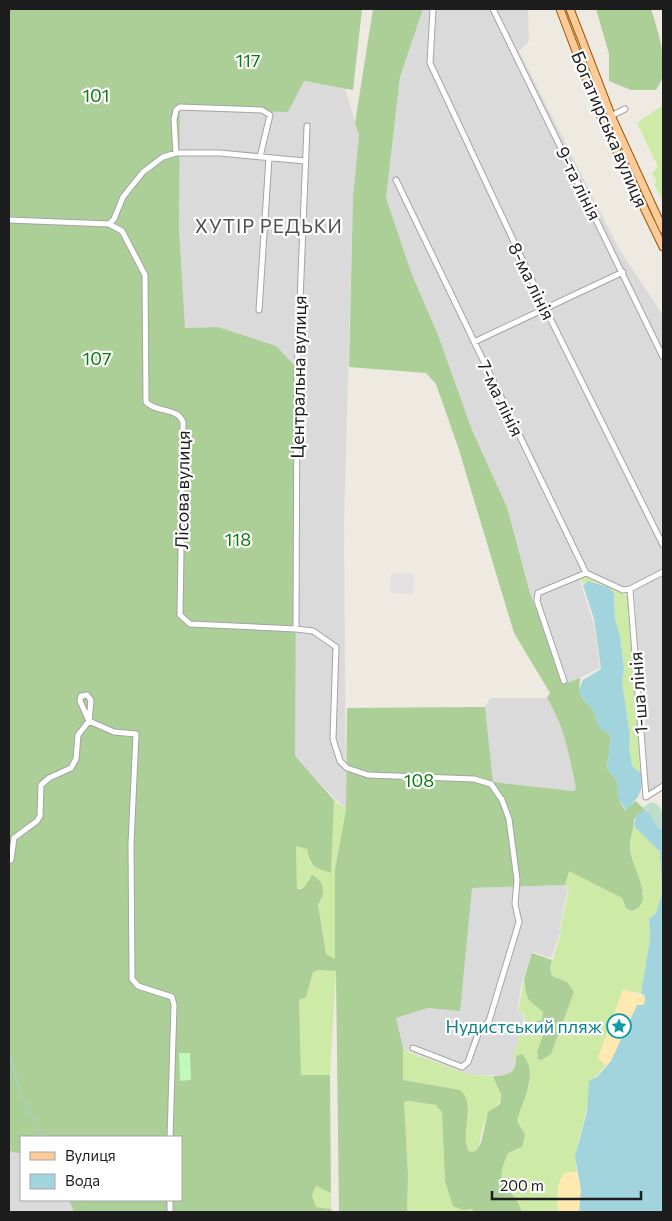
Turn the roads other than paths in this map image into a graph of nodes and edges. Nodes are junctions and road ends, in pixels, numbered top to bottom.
1 (433, 9) edge
2 (493, 9) edge
3 (560, 9) edge
4 (570, 9) edge
5 (625, 109) dead end
6 (611, 116) junction
7 (307, 126) dead end
8 (176, 153) junction
9 (260, 157) junction
10 (269, 158) junction
11 (305, 161) junction
12 (396, 180) dead end
13 (9, 220) edge
14 (109, 224) junction
15 (663, 229) edge
16 (663, 247) edge
17 (623, 272) junction
18 (545, 308) junction
19 (259, 310) dead end
20 (474, 342) junction
21 (663, 357) edge
22 (663, 545) edge
23 (663, 572) edge
24 (586, 573) junction
25 (630, 588) junction
26 (296, 629) junction
27 (564, 681) dead end
28 (663, 786) edge
29 (11, 860) dead end
30 (413, 1048) dead end
31 (170, 1136) edge

1 - 18 street, 8-ма лінія
2 - 17 street, 9-та лінія
3 - 16 main road, Богатирська вулиця
4 - 6 main road, Богатирська вулиця
5 - 6 street
6 - 15 main road, Богатирська вулиця
7 - 11 street, Центральна вулиця
8 - 9 street
8 - 9 street
8 - 14 street
9 - 10 street
10 - 11 street
10 - 19 street
11 - 26 street, Центральна вулиця
12 - 20 street, 7-ма лінія
13 - 14 street
14 - 26 street, Лісова вулиця
17 - 18 street
17 - 21 street, 9-та лінія
18 - 20 street
18 - 22 street, 8-ма лінія
20 - 24 street, 7-ма лінія
23 - 25 street
24 - 25 street
24 - 27 street
25 - 28 street, 1-ша лінія
26 - 30 street
29 - 31 street

